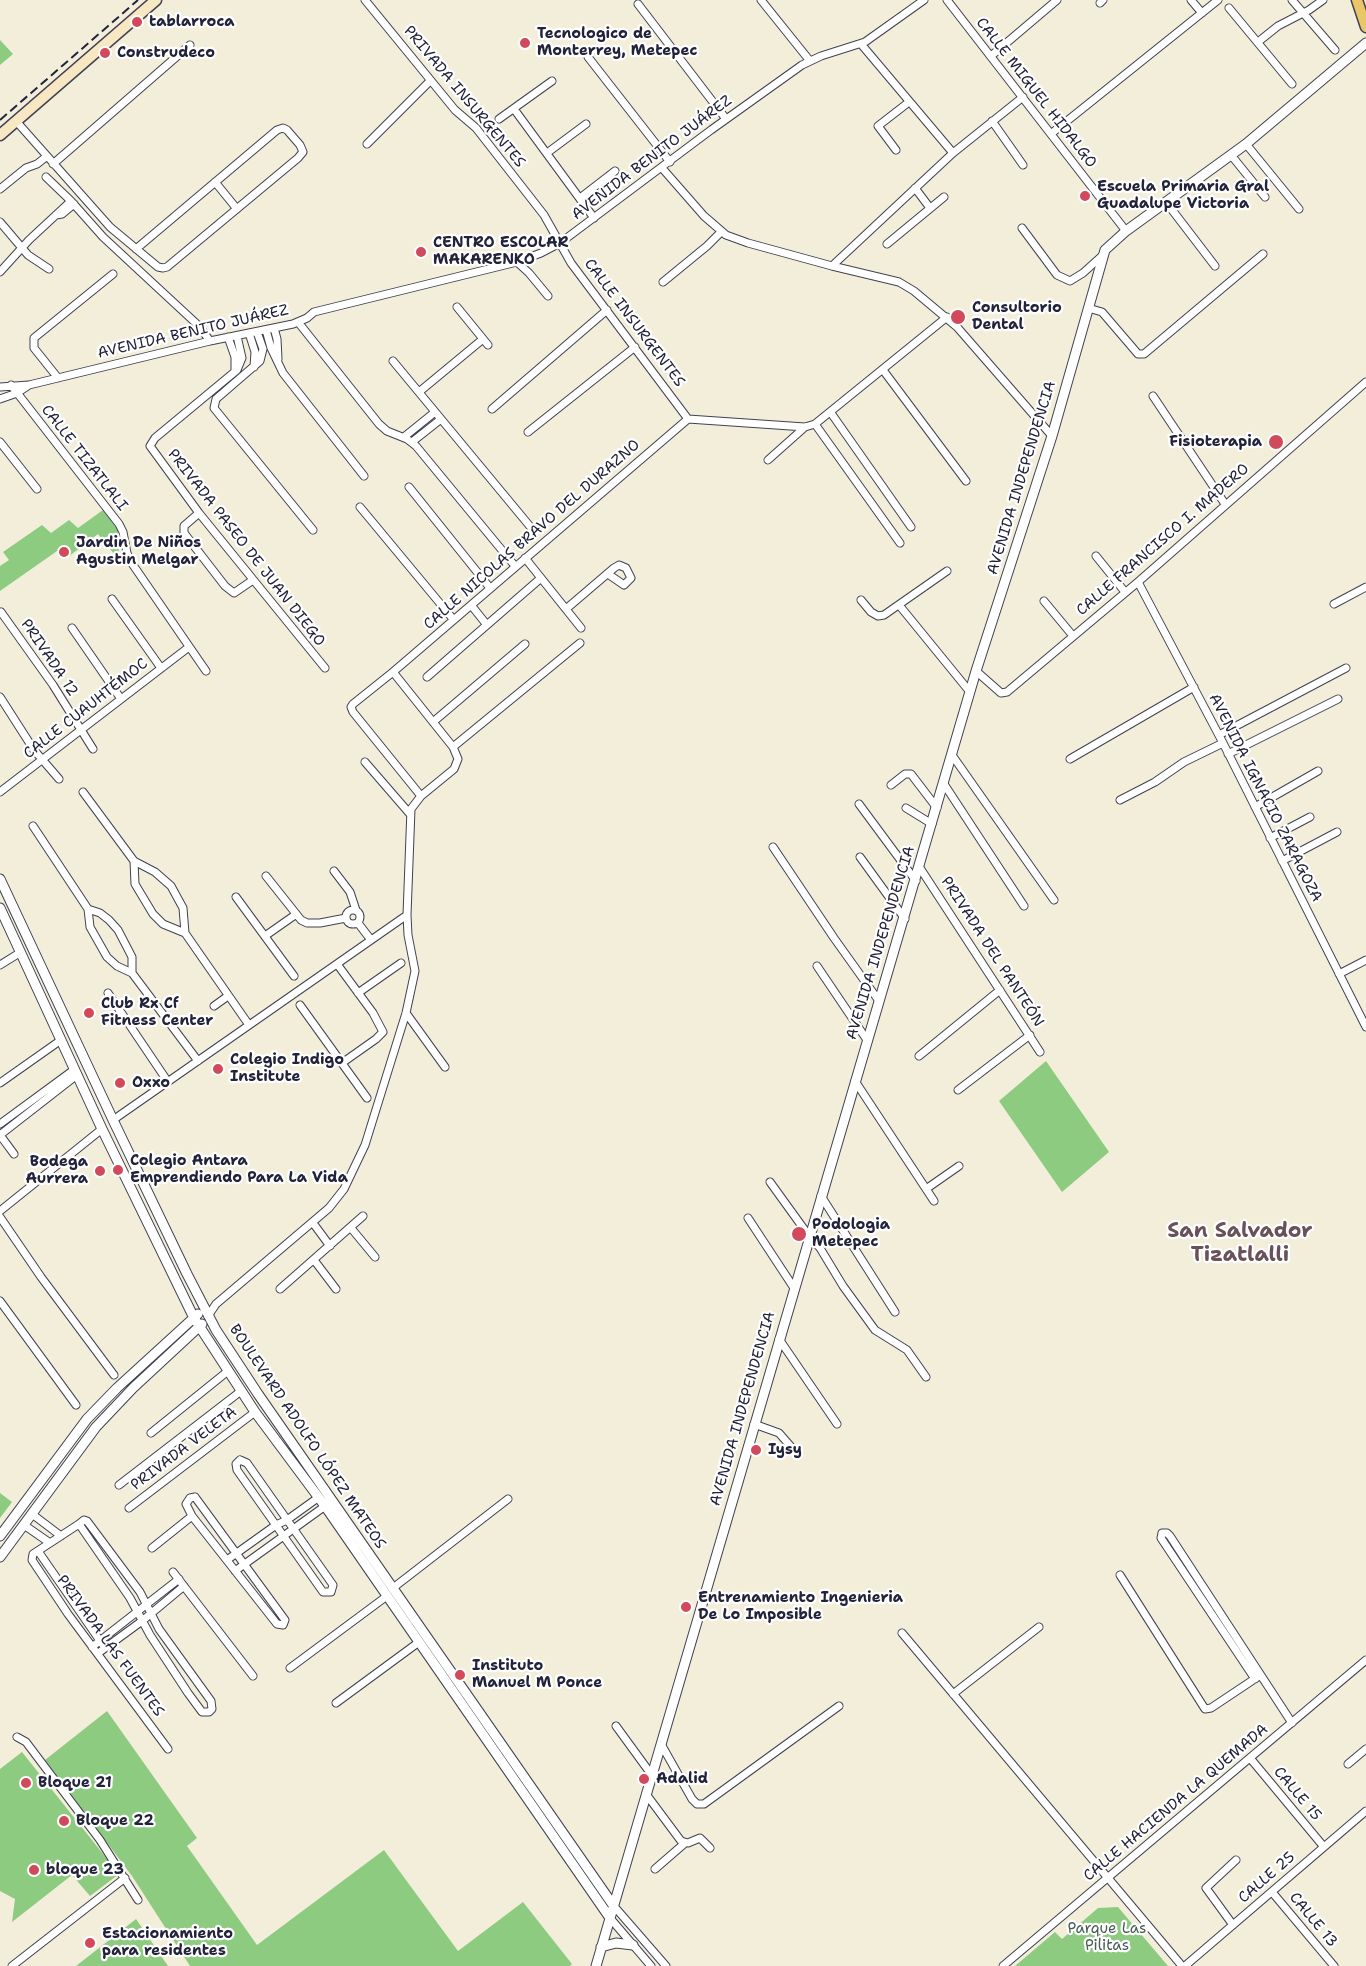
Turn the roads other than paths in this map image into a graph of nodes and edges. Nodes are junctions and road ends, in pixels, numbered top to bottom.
1 (156, 0) edge
2 (365, 0) edge
3 (761, 0) edge
4 (924, 0) edge
5 (947, 0) edge
6 (1057, 0) edge
7 (1191, 0) edge
8 (1218, 0) edge
9 (1292, 0) edge
10 (1323, 0) edge
11 (1357, 0) edge
12 (638, 4) dead end
13 (1229, 8) dead end
14 (1202, 13) junction
15 (1303, 13) junction
16 (1366, 27) edge
17 (1258, 42) junction
18 (1366, 43) edge
19 (861, 44) junction
20 (190, 45) dead end
21 (1335, 50) dead end
22 (991, 56) junction
23 (588, 57) dead end
24 (810, 61) junction
25 (430, 81) junction
26 (552, 81) dead end
27 (1292, 84) dead end
28 (1023, 96) junction
29 (909, 102) junction
30 (514, 109) junction
31 (726, 119) junction
32 (499, 120) dead end
33 (16, 121) junction
34 (992, 121) junction
35 (586, 124) dead end
36 (1052, 133) junction
37 (0, 135) edge
38 (367, 144) dead end
39 (1246, 144) junction
40 (896, 150) dead end
41 (547, 153) junction
42 (953, 153) junction
43 (1231, 155) junction
44 (46, 157) junction
45 (669, 162) junction
46 (53, 164) junction
47 (1023, 165) dead end
48 (662, 168) junction
49 (615, 171) dead end
50 (46, 177) dead end
51 (215, 182) junction
52 (915, 188) junction
53 (0, 189) edge
54 (944, 196) dead end
55 (1265, 197) dead end
56 (580, 198) junction
57 (1166, 202) junction
58 (72, 203) junction
59 (930, 208) junction
60 (237, 209) junction
61 (1299, 209) dead end
62 (594, 218) junction
63 (0, 222) edge
64 (1022, 228) dead end
65 (1125, 231) junction
66 (721, 232) junction
67 (560, 243) junction
68 (888, 244) dead end
69 (21, 249) junction
70 (136, 249) junction
71 (1263, 254) dead end
72 (1103, 255) junction
73 (517, 262) junction
74 (832, 266) junction
75 (1215, 266) dead end
76 (49, 269) dead end
77 (0, 272) edge
78 (113, 274) dead end
79 (663, 282) dead end
80 (548, 296) dead end
81 (457, 308) dead end
82 (1088, 308) junction
83 (607, 310) junction
84 (946, 317) junction
85 (298, 322) junction
86 (270, 329) junction
87 (253, 332) junction
88 (237, 336) junction
89 (228, 337) junction
90 (210, 341) junction
91 (635, 347) junction
92 (393, 361) dead end
93 (883, 370) junction
94 (234, 373) junction
95 (58, 378) junction
96 (1366, 382) edge
97 (11, 385) junction
98 (29, 385) junction
99 (0, 387) edge
100 (419, 392) junction
101 (17, 393) junction
102 (1154, 396) dead end
103 (0, 399) edge
104 (492, 409) dead end
105 (435, 412) junction
106 (831, 413) junction
107 (441, 419) junction
108 (688, 419) junction
109 (815, 424) junction
110 (805, 427) junction
111 (528, 432) dead end
112 (1052, 436) junction
113 (404, 437) junction
114 (0, 442) edge
115 (412, 442) junction
116 (768, 460) dead end
117 (364, 476) dead end
118 (966, 482) dead end
119 (409, 488) dead end
120 (37, 489) dead end
121 (1225, 504) junction
122 (360, 507) dead end
123 (199, 513) junction
124 (911, 527) dead end
125 (313, 530) dead end
126 (532, 530) dead end
127 (900, 543) dead end
128 (1096, 556) dead end
129 (525, 558) junction
130 (516, 566) junction
131 (946, 571) dead end
132 (608, 574) dead end
133 (541, 578) junction
134 (253, 580) junction
135 (1138, 582) junction
136 (1366, 587) edge
137 (490, 588) junction
138 (1125, 592) junction
139 (112, 599) dead end
140 (861, 600) dead end
141 (1044, 601) dead end
142 (1334, 604) dead end
143 (471, 605) junction
144 (899, 605) junction
145 (566, 609) junction
146 (1, 612) edge
147 (453, 619) junction
148 (487, 625) junction
149 (72, 627) dead end
150 (581, 628) dead end
151 (1073, 636) junction
152 (580, 643) dead end
153 (525, 644) dead end
154 (189, 647) junction
155 (161, 668) junction
156 (325, 668) dead end
157 (1346, 668) dead end
158 (206, 670) dead end
159 (976, 671) junction
160 (393, 672) junction
161 (427, 677) dead end
162 (1194, 687) junction
163 (970, 692) junction
164 (0, 697) edge
165 (121, 699) junction
166 (1338, 699) dead end
167 (433, 722) junction
168 (81, 730) junction
169 (1219, 735) junction
170 (1222, 743) junction
171 (453, 747) junction
172 (93, 749) dead end
173 (1228, 754) junction
174 (952, 755) junction
175 (1070, 759) dead end
176 (42, 760) junction
177 (365, 762) dead end
178 (1318, 771) dead end
179 (59, 779) dead end
180 (944, 784) junction
181 (891, 785) dead end
182 (0, 791) edge
183 (84, 792) dead end
184 (421, 796) junction
185 (1120, 800) dead end
186 (859, 804) dead end
187 (1255, 807) junction
188 (906, 808) dead end
189 (937, 808) junction
190 (410, 814) junction
191 (1310, 817) dead end
192 (932, 824) junction
193 (33, 826) dead end
194 (1337, 832) dead end
195 (1270, 838) junction
196 (773, 847) dead end
197 (860, 857) dead end
198 (134, 861) junction
199 (1282, 861) junction
200 (920, 868) junction
201 (334, 871) dead end
202 (266, 876) dead end
203 (0, 879) edge
204 (916, 880) junction
205 (236, 897) dead end
206 (1054, 900) dead end
207 (1024, 906) dead end
208 (0, 908) edge
209 (88, 909) junction
210 (356, 910) junction
211 (295, 915) junction
212 (407, 915) junction
213 (346, 918) junction
214 (905, 918) junction
215 (3, 921) edge
216 (358, 923) junction
217 (185, 933) junction
218 (265, 936) junction
219 (370, 940) junction
220 (21, 952) junction
221 (1366, 960) edge
222 (401, 963) dead end
223 (337, 964) junction
224 (0, 965) edge
225 (817, 966) dead end
226 (132, 973) junction
227 (1339, 974) junction
228 (294, 976) dead end
229 (1000, 990) junction
230 (108, 993) dead end
231 (358, 993) junction
232 (228, 996) junction
233 (879, 1001) junction
234 (300, 1005) dead end
235 (214, 1006) dead end
236 (406, 1013) junction
237 (249, 1025) junction
238 (1366, 1027) edge
239 (1030, 1035) junction
240 (62, 1040) junction
241 (867, 1040) junction
242 (1040, 1052) dead end
243 (919, 1056) dead end
244 (198, 1061) junction
245 (342, 1063) junction
246 (445, 1067) dead end
247 (76, 1072) junction
248 (855, 1081) junction
249 (168, 1082) junction
250 (0, 1083) edge
251 (958, 1090) dead end
252 (366, 1098) dead end
253 (113, 1120) junction
254 (0, 1124) edge
255 (102, 1129) junction
256 (0, 1135) edge
257 (14, 1154) dead end
258 (959, 1166) dead end
259 (770, 1182) dead end
260 (926, 1189) junction
261 (821, 1196) junction
262 (934, 1201) dead end
263 (0, 1211) edge
264 (363, 1216) dead end
265 (0, 1217) edge
266 (748, 1218) dead end
267 (313, 1223) junction
268 (351, 1228) junction
269 (809, 1236) junction
270 (330, 1246) junction
271 (375, 1257) dead end
272 (314, 1260) junction
273 (794, 1288) junction
274 (280, 1289) dead end
275 (336, 1289) dead end
276 (0, 1301) edge
277 (206, 1312) junction
278 (896, 1312) dead end
279 (197, 1322) junction
280 (779, 1339) junction
281 (228, 1371) junction
282 (114, 1376) dead end
283 (926, 1377) dead end
284 (241, 1391) junction
285 (76, 1405) dead end
286 (255, 1412) junction
287 (87, 1419) junction
288 (754, 1424) junction
289 (837, 1424) dead end
290 (96, 1427) junction
291 (151, 1433) dead end
292 (793, 1449) dead end
293 (119, 1485) dead end
294 (319, 1497) junction
295 (508, 1499) dead end
296 (328, 1503) junction
297 (129, 1508) dead end
298 (32, 1515) junction
299 (192, 1516) junction
300 (287, 1520) junction
301 (82, 1522) junction
302 (24, 1525) junction
303 (276, 1525) junction
304 (293, 1529) junction
305 (0, 1536) edge
306 (61, 1536) junction
307 (283, 1536) junction
308 (50, 1543) junction
309 (152, 1548) dead end
310 (38, 1551) junction
311 (237, 1553) junction
312 (0, 1557) edge
313 (227, 1560) junction
314 (244, 1564) junction
315 (235, 1571) junction
316 (173, 1572) dead end
317 (1120, 1575) dead end
318 (178, 1579) junction
319 (184, 1586) junction
320 (390, 1592) junction
321 (1208, 1600) junction
322 (147, 1605) junction
323 (138, 1612) junction
324 (150, 1614) junction
325 (142, 1621) junction
326 (1039, 1627) dead end
327 (902, 1633) dead end
328 (100, 1640) junction
329 (419, 1642) junction
330 (92, 1647) junction
331 (105, 1648) junction
332 (97, 1654) junction
333 (1366, 1660) edge
334 (183, 1665) junction
335 (290, 1668) dead end
336 (173, 1672) junction
337 (253, 1676) dead end
338 (1258, 1677) junction
339 (953, 1694) junction
340 (336, 1702) dead end
341 (839, 1706) dead end
342 (1292, 1723) junction
343 (616, 1726) dead end
344 (17, 1737) dead end
345 (661, 1744) junction
346 (168, 1749) dead end
347 (1366, 1749) edge
348 (1250, 1758) junction
349 (1348, 1764) dead end
350 (651, 1774) junction
351 (646, 1794) junction
352 (1366, 1811) edge
353 (686, 1843) junction
354 (1324, 1847) junction
355 (710, 1848) dead end
356 (1236, 1860) dead end
357 (655, 1869) dead end
358 (125, 1878) junction
359 (1107, 1878) junction
360 (1272, 1892) junction
361 (138, 1900) dead end
362 (614, 1905) junction
363 (610, 1918) junction
364 (1233, 1925) junction
365 (633, 1946) junction
366 (601, 1947) junction
367 (12, 1966) edge
368 (596, 1966) edge
369 (651, 1966) edge
370 (666, 1966) edge
371 (1003, 1966) edge
372 (1184, 1966) edge
373 (1334, 1966) edge

1 - 33 main road
2 - 25 street, PRIVADA INSURGENTES
3 - 24 street
4 - 19 street, AVENIDA BENITO JUÁREZ
5 - 22 street, CALLE MIGUEL HIDALGO
6 - 22 street
7 - 14 street
8 - 14 street
9 - 15 street
10 - 15 street
11 - 16 main road
12 - 31 street
13 - 17 street
14 - 36 street
15 - 17 street
15 - 21 street
17 - 27 street
18 - 39 street, AVENIDA INDEPENDENCIA
19 - 24 street, AVENIDA BENITO JUÁREZ
19 - 29 street
20 - 46 street
22 - 28 street, CALLE MIGUEL HIDALGO
23 - 45 street
24 - 31 street, AVENIDA BENITO JUÁREZ
25 - 38 street
25 - 67 street, PRIVADA INSURGENTES
26 - 30 street
28 - 34 street
28 - 36 street, CALLE MIGUEL HIDALGO
29 - 40 street
29 - 42 street
30 - 32 street
30 - 41 street
31 - 45 street, AVENIDA BENITO JUÁREZ
33 - 37 main road
33 - 44 street
34 - 42 street
34 - 47 street
35 - 41 street
36 - 65 street, CALLE MIGUEL HIDALGO
39 - 43 street, AVENIDA INDEPENDENCIA
39 - 61 street
41 - 56 street
42 - 52 street
43 - 55 street
43 - 57 street, AVENIDA INDEPENDENCIA
44 - 46 street
44 - 53 street
45 - 48 street, AVENIDA BENITO JUÁREZ
46 - 70 street
48 - 62 street, AVENIDA BENITO JUÁREZ
48 - 66 street
49 - 56 street
50 - 58 street
51 - 60 street
51 - 60 street
51 - 70 street
52 - 59 street
52 - 74 street
54 - 59 street
56 - 62 street
57 - 65 street, AVENIDA INDEPENDENCIA
57 - 75 street
58 - 69 street
58 - 90 street
59 - 68 street
60 - 70 street
62 - 67 street, AVENIDA BENITO JUÁREZ
63 - 69 street
64 - 72 street
65 - 72 street, AVENIDA INDEPENDENCIA
66 - 74 street
66 - 79 street
67 - 73 street, AVENIDA BENITO JUÁREZ
67 - 83 street, CALLE INSURGENTES
69 - 76 street
69 - 77 street
71 - 82 street
72 - 82 street, AVENIDA INDEPENDENCIA
73 - 80 street
73 - 85 street, AVENIDA BENITO JUÁREZ
74 - 84 street
78 - 95 street
81 - 100 street
82 - 112 street, AVENIDA INDEPENDENCIA
83 - 91 street, CALLE INSURGENTES
83 - 104 street
84 - 93 street
84 - 112 street
85 - 86 street, AVENIDA BENITO JUÁREZ
85 - 113 street
86 - 87 street, AVENIDA BENITO JUÁREZ
86 - 117 street
87 - 88 street, AVENIDA BENITO JUÁREZ
87 - 125 street
88 - 89 street, AVENIDA BENITO JUÁREZ
88 - 94 street
89 - 90 street, AVENIDA BENITO JUÁREZ
89 - 94 street
90 - 95 street, AVENIDA BENITO JUÁREZ
91 - 108 street, CALLE INSURGENTES
91 - 111 street
92 - 100 street
93 - 106 street
93 - 118 street
94 - 123 street, PRIVADA PASEO DE JUAN DIEGO
95 - 98 street, AVENIDA BENITO JUÁREZ
96 - 121 street, CALLE FRANCISCO I. MADERO
97 - 98 street, AVENIDA BENITO JUÁREZ
97 - 99 street, AVENIDA BENITO JUÁREZ
97 - 101 street, CALLE TIZATLALI
98 - 101 street, AVENIDA BENITO JUÁREZ
100 - 105 street
101 - 103 street, AVENIDA BENITO JUÁREZ
101 - 154 street, CALLE TIZATLALI
102 - 121 street
105 - 107 street
105 - 113 street
106 - 109 street
106 - 124 street
107 - 115 street
107 - 126 street
108 - 110 street
108 - 129 street, CALLE NICOLAS BRAVO DEL DURAZNO
109 - 110 street
109 - 127 street
110 - 116 street
112 - 159 street, AVENIDA INDEPENDENCIA
113 - 115 street
114 - 120 street
115 - 130 street
119 - 137 street
121 - 135 street, CALLE FRANCISCO I. MADERO
122 - 147 street
123 - 134 street, PRIVADA PASEO DE JUAN DIEGO
123 - 134 street
128 - 138 street
129 - 130 street, CALLE NICOLAS BRAVO DEL DURAZNO
129 - 133 street
130 - 137 street, CALLE NICOLAS BRAVO DEL DURAZNO
131 - 144 street
132 - 145 street
133 - 145 street
133 - 148 street
134 - 156 street, PRIVADA PASEO DE JUAN DIEGO
135 - 138 street, CALLE FRANCISCO I. MADERO
135 - 162 street, AVENIDA IGNACIO ZARAGOZA
136 - 142 street
137 - 143 street, CALLE NICOLAS BRAVO DEL DURAZNO
138 - 151 street, CALLE FRANCISCO I. MADERO
139 - 155 street
140 - 144 street
141 - 151 street
143 - 147 street, CALLE NICOLAS BRAVO DEL DURAZNO
143 - 148 street
144 - 163 street
145 - 150 street
146 - 168 street, PRIVADA 12
147 - 160 street, CALLE NICOLAS BRAVO DEL DURAZNO
148 - 161 street
149 - 165 street
151 - 159 street, CALLE FRANCISCO I. MADERO
152 - 171 street
153 - 167 street
154 - 155 street, CALLE CUAUHTÉMOC
154 - 158 street, CALLE TIZATLALI
155 - 165 street, CALLE CUAUHTÉMOC
157 - 169 street
159 - 163 street, AVENIDA INDEPENDENCIA
160 - 167 street
160 - 184 street, CALLE NICOLAS BRAVO DEL DURAZNO
162 - 169 street, AVENIDA IGNACIO ZARAGOZA
162 - 175 street
163 - 174 street, AVENIDA INDEPENDENCIA
164 - 176 street
165 - 168 street, CALLE CUAUHTÉMOC
166 - 173 street
167 - 171 street
168 - 172 street, PRIVADA 12
168 - 176 street, CALLE CUAUHTÉMOC
169 - 170 street, AVENIDA IGNACIO ZARAGOZA
170 - 173 street, AVENIDA IGNACIO ZARAGOZA
170 - 185 street
171 - 184 street
173 - 187 street, AVENIDA IGNACIO ZARAGOZA
174 - 180 street, AVENIDA INDEPENDENCIA
174 - 206 street
176 - 179 street
176 - 182 street, CALLE CUAUHTÉMOC
177 - 190 street
178 - 187 street
180 - 189 street, AVENIDA INDEPENDENCIA
180 - 207 street
181 - 189 street
183 - 198 street
184 - 190 street
186 - 204 street
187 - 195 street, AVENIDA IGNACIO ZARAGOZA
188 - 192 street
189 - 192 street, AVENIDA INDEPENDENCIA
190 - 212 street
191 - 195 street
192 - 200 street, AVENIDA INDEPENDENCIA
193 - 209 street
194 - 199 street
195 - 199 street, AVENIDA IGNACIO ZARAGOZA
196 - 233 street
197 - 214 street
198 - 217 street
198 - 217 street
199 - 227 street, AVENIDA IGNACIO ZARAGOZA
200 - 204 street, AVENIDA INDEPENDENCIA
200 - 229 street, PRIVADA DEL PANTEÓN
201 - 210 street
202 - 211 street
203 - 253 street, BOULEVARD ADOLFO LÓPEZ MATEOS
204 - 214 street, AVENIDA INDEPENDENCIA
205 - 218 street
208 - 215 street, BOULEVARD ADOLFO LÓPEZ MATEOS
209 - 226 street
209 - 226 street
210 - 213 street
210 - 216 street
211 - 213 street
211 - 218 street
212 - 219 street
212 - 236 street
213 - 216 street
214 - 233 street, AVENIDA INDEPENDENCIA
215 - 220 street, BOULEVARD ADOLFO LÓPEZ MATEOS
216 - 219 street
217 - 232 street
218 - 228 street
219 - 223 street
220 - 224 street
220 - 240 street, BOULEVARD ADOLFO LÓPEZ MATEOS
221 - 227 street
222 - 231 street
223 - 231 street
223 - 237 street
225 - 241 street
226 - 244 street
227 - 238 street, AVENIDA IGNACIO ZARAGOZA
229 - 239 street, PRIVADA DEL PANTEÓN
229 - 243 street
230 - 249 street
231 - 245 street
232 - 235 street
232 - 237 street
233 - 241 street, AVENIDA INDEPENDENCIA
234 - 245 street
236 - 246 street
236 - 267 street
237 - 244 street
239 - 242 street, PRIVADA DEL PANTEÓN
239 - 251 street
240 - 247 street, BOULEVARD ADOLFO LÓPEZ MATEOS
240 - 250 street
241 - 248 street, AVENIDA INDEPENDENCIA
244 - 249 street
245 - 252 street
247 - 254 street
247 - 255 street, BOULEVARD ADOLFO LÓPEZ MATEOS
247 - 256 street
248 - 260 street
248 - 261 street, AVENIDA INDEPENDENCIA
249 - 253 street
253 - 277 street, BOULEVARD ADOLFO LÓPEZ MATEOS
255 - 263 street
255 - 279 street, BOULEVARD ADOLFO LÓPEZ MATEOS
256 - 257 street
258 - 260 street
259 - 269 street
260 - 262 street
261 - 269 street, AVENIDA INDEPENDENCIA
261 - 278 street
264 - 268 street
265 - 282 street
266 - 273 street
267 - 270 street
267 - 277 street
268 - 270 street
268 - 271 street
269 - 273 street, AVENIDA INDEPENDENCIA
269 - 283 street
270 - 272 street
272 - 274 street
272 - 275 street
273 - 280 street, AVENIDA INDEPENDENCIA
276 - 285 street
277 - 279 street
277 - 296 street, BOULEVARD ADOLFO LÓPEZ MATEOS
279 - 281 street, BOULEVARD ADOLFO LÓPEZ MATEOS
279 - 287 street
279 - 290 street
280 - 288 street, AVENIDA INDEPENDENCIA
280 - 289 street
281 - 284 street, BOULEVARD ADOLFO LÓPEZ MATEOS
281 - 291 street
284 - 286 street, BOULEVARD ADOLFO LÓPEZ MATEOS
284 - 293 street
286 - 294 street, BOULEVARD ADOLFO LÓPEZ MATEOS
286 - 297 street, PRIVADA VELETA
287 - 290 street
287 - 305 street
288 - 292 street
288 - 345 street, AVENIDA INDEPENDENCIA
290 - 298 street
294 - 296 street, BOULEVARD ADOLFO LÓPEZ MATEOS
294 - 300 street
295 - 320 street
296 - 304 street
296 - 320 street, BOULEVARD ADOLFO LÓPEZ MATEOS
298 - 302 street
298 - 306 street
299 - 309 street
299 - 311 street
299 - 313 street
300 - 303 street
300 - 303 street
300 - 304 street
301 - 306 street
301 - 322 street
301 - 323 street
302 - 308 street
302 - 312 street
303 - 307 street
303 - 311 street
304 - 307 street
304 - 307 street
306 - 308 street
307 - 314 street
308 - 310 street
310 - 328 street, PRIVADA LAS FUENTES
310 - 330 street, PRIVADA LAS FUENTES
311 - 313 street
311 - 314 street
313 - 315 street
314 - 315 street
314 - 315 street
316 - 318 street
317 - 338 street
318 - 319 street
318 - 322 street
319 - 324 street
319 - 337 street
320 - 329 street, BOULEVARD ADOLFO LÓPEZ MATEOS
320 - 335 street
320 - 362 street, BOULEVARD ADOLFO LÓPEZ MATEOS
321 - 321 street
321 - 338 street
322 - 323 street
322 - 324 street
323 - 325 street
323 - 328 street
324 - 325 street
324 - 334 street
325 - 331 street
325 - 336 street
326 - 339 street
327 - 339 street
328 - 330 street
328 - 331 street, PRIVADA LAS FUENTES
329 - 340 street
329 - 363 street, BOULEVARD ADOLFO LÓPEZ MATEOS
330 - 332 street, PRIVADA LAS FUENTES
331 - 332 street
332 - 346 street, PRIVADA LAS FUENTES
333 - 342 street, CALLE HACIENDA LA QUEMADA
334 - 336 street
334 - 336 street
338 - 342 street
339 - 359 street
341 - 345 street
342 - 348 street, CALLE HACIENDA LA QUEMADA
343 - 350 street
344 - 358 street
345 - 350 street, AVENIDA INDEPENDENCIA
347 - 349 street
348 - 354 street, CALLE 15
348 - 359 street, CALLE HACIENDA LA QUEMADA
350 - 351 street, AVENIDA INDEPENDENCIA
351 - 353 street
351 - 362 street, AVENIDA INDEPENDENCIA
352 - 354 street, CALLE 25
353 - 355 street
353 - 357 street
354 - 360 street, CALLE 25
356 - 364 street
358 - 361 street
358 - 367 street
359 - 371 street, CALLE HACIENDA LA QUEMADA
359 - 372 street
360 - 364 street, CALLE 25
360 - 373 street, CALLE 13
362 - 363 street, AVENIDA INDEPENDENCIA
362 - 370 street, BOULEVARD ADOLFO LÓPEZ MATEOS
363 - 365 street, BOULEVARD ADOLFO LÓPEZ MATEOS
363 - 366 street, AVENIDA INDEPENDENCIA
364 - 372 street, CALLE 25
365 - 366 street
365 - 369 street, BOULEVARD ADOLFO LÓPEZ MATEOS
366 - 368 street, AVENIDA INDEPENDENCIA

